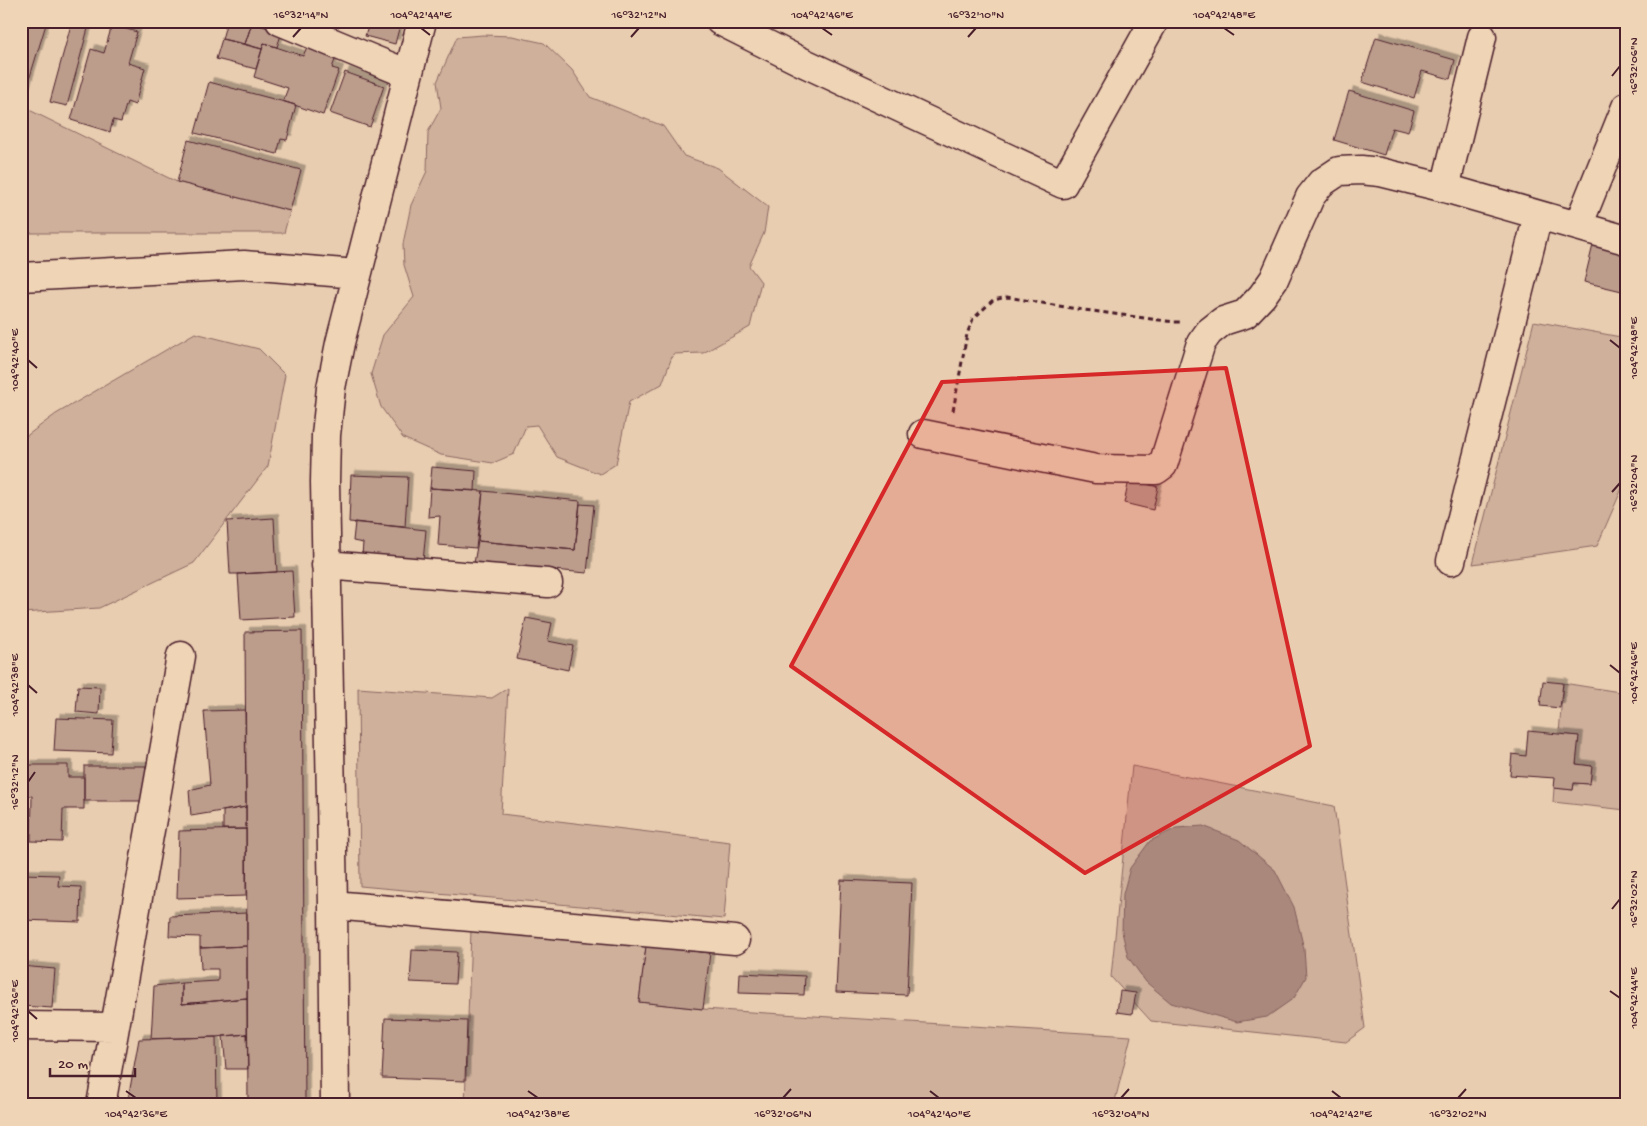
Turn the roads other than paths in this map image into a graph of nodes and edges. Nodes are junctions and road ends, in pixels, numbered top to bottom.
1 (280, 21) edge
2 (422, 21) edge
3 (720, 21) edge
4 (1154, 21) edge
5 (1482, 37) dead end
6 (408, 74) junction
7 (1626, 107) edge
8 (1445, 188) junction
9 (1538, 214) junction
10 (1578, 226) junction
11 (1626, 240) edge
12 (357, 274) junction
13 (21, 277) edge
14 (935, 436) road end
15 (1451, 562) dead end
16 (326, 565) junction
17 (548, 583) dead end
18 (181, 656) dead end
19 (333, 905) junction
20 (735, 940) dead end
21 (21, 1026) edge
22 (114, 1027) junction
23 (101, 1105) edge
24 (336, 1105) edge

1 - 6 street
2 - 6 street
3 - 4 street
5 - 8 street
6 - 12 street
7 - 10 street
8 - 9 street
8 - 14 street
9 - 10 street
9 - 15 street
10 - 11 street
12 - 13 street
12 - 16 street
16 - 17 street
16 - 19 street
18 - 22 street
19 - 20 street
19 - 24 street
21 - 22 street
22 - 23 street

